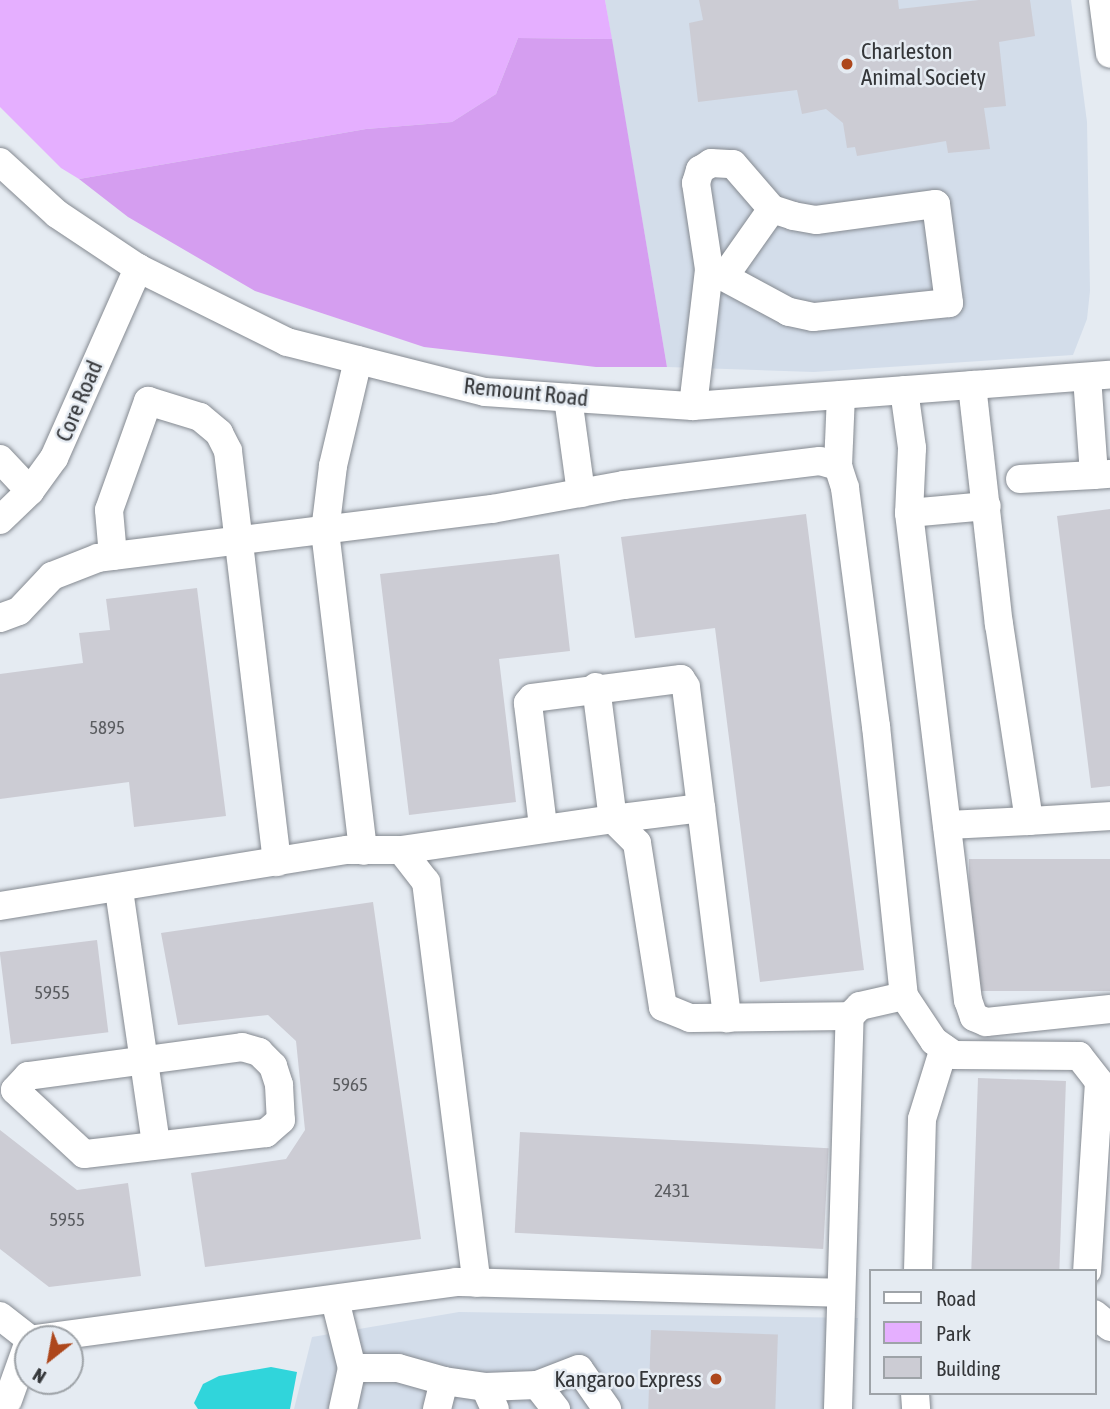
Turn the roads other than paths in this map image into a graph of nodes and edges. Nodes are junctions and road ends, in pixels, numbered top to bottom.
1 (1103, 0) edge
2 (1110, 54) edge
3 (0, 162) edge
4 (772, 209) junction
5 (138, 268) junction
6 (717, 273) junction
7 (358, 360) junction
8 (1099, 376) edge
9 (972, 385) junction
10 (904, 390) junction
11 (841, 395) junction
12 (568, 398) junction
13 (693, 406) junction
14 (0, 459) edge
15 (838, 466) junction
16 (1102, 474) edge
17 (1020, 479) dead end
18 (30, 491) junction
19 (582, 493) junction
20 (987, 506) junction
21 (909, 513) junction
22 (0, 520) edge
23 (325, 531) junction
24 (237, 542) junction
25 (113, 556) junction
26 (0, 618) edge
27 (596, 687) junction
28 (701, 808) junction
29 (1110, 816) edge
30 (613, 819) junction
31 (1029, 821) junction
32 (947, 825) junction
33 (543, 826) junction
34 (401, 850) junction
35 (363, 851) junction
36 (276, 862) junction
37 (119, 890) junction
38 (0, 906) edge
39 (904, 996) junction
40 (1110, 1009) edge
41 (850, 1016) junction
42 (727, 1018) junction
43 (944, 1048) junction
44 (1079, 1056) junction
45 (142, 1058) junction
46 (1110, 1058) edge
47 (156, 1143) junction
48 (918, 1269) edge
49 (1087, 1269) edge
50 (477, 1283) junction
51 (841, 1293) junction
52 (335, 1300) junction
53 (1096, 1316) edge
54 (0, 1317) edge
55 (1110, 1327) edge
56 (14, 1329) edge
57 (84, 1333) edge
58 (352, 1368) junction
59 (444, 1381) junction
60 (537, 1385) junction
61 (490, 1398) edge
62 (343, 1409) edge
63 (437, 1409) edge
64 (556, 1409) edge
65 (607, 1409) edge
66 (838, 1409) edge

1 - 2 street
3 - 5 street, Remount Road
4 - 6 street
4 - 6 street
4 - 6 street
5 - 7 street, Remount Road
5 - 18 street, Core Road
6 - 13 street
7 - 12 street, Remount Road
7 - 23 street
8 - 9 street, Remount Road
8 - 16 street
9 - 10 street, Remount Road
9 - 20 street
10 - 11 street, Remount Road
10 - 21 street
11 - 13 street, Remount Road
11 - 15 street
12 - 13 street, Remount Road
12 - 19 street
14 - 18 street
15 - 19 street
15 - 39 street
16 - 17 street
18 - 22 street, Core Road
19 - 23 street
20 - 21 street
20 - 31 street
21 - 32 street
23 - 24 street
23 - 35 street
24 - 25 street
24 - 25 street
24 - 36 street
25 - 26 street
27 - 28 street
27 - 30 street
27 - 33 street
28 - 30 street
28 - 42 street
29 - 31 street
30 - 33 street
30 - 42 street
31 - 32 street
32 - 40 street
33 - 34 street
34 - 35 street
34 - 50 street
35 - 36 street
36 - 37 street
37 - 38 street
37 - 45 street
39 - 41 street
39 - 43 street
41 - 42 street
41 - 51 street
43 - 44 street
43 - 48 street
44 - 46 street
44 - 49 street
45 - 47 street
45 - 47 street
45 - 47 street
50 - 51 street
50 - 52 street
51 - 66 street
52 - 57 street
52 - 58 street
53 - 55 street
54 - 56 street
58 - 59 street
58 - 62 street
59 - 61 street
59 - 63 street
60 - 61 street
60 - 64 street
60 - 65 street

